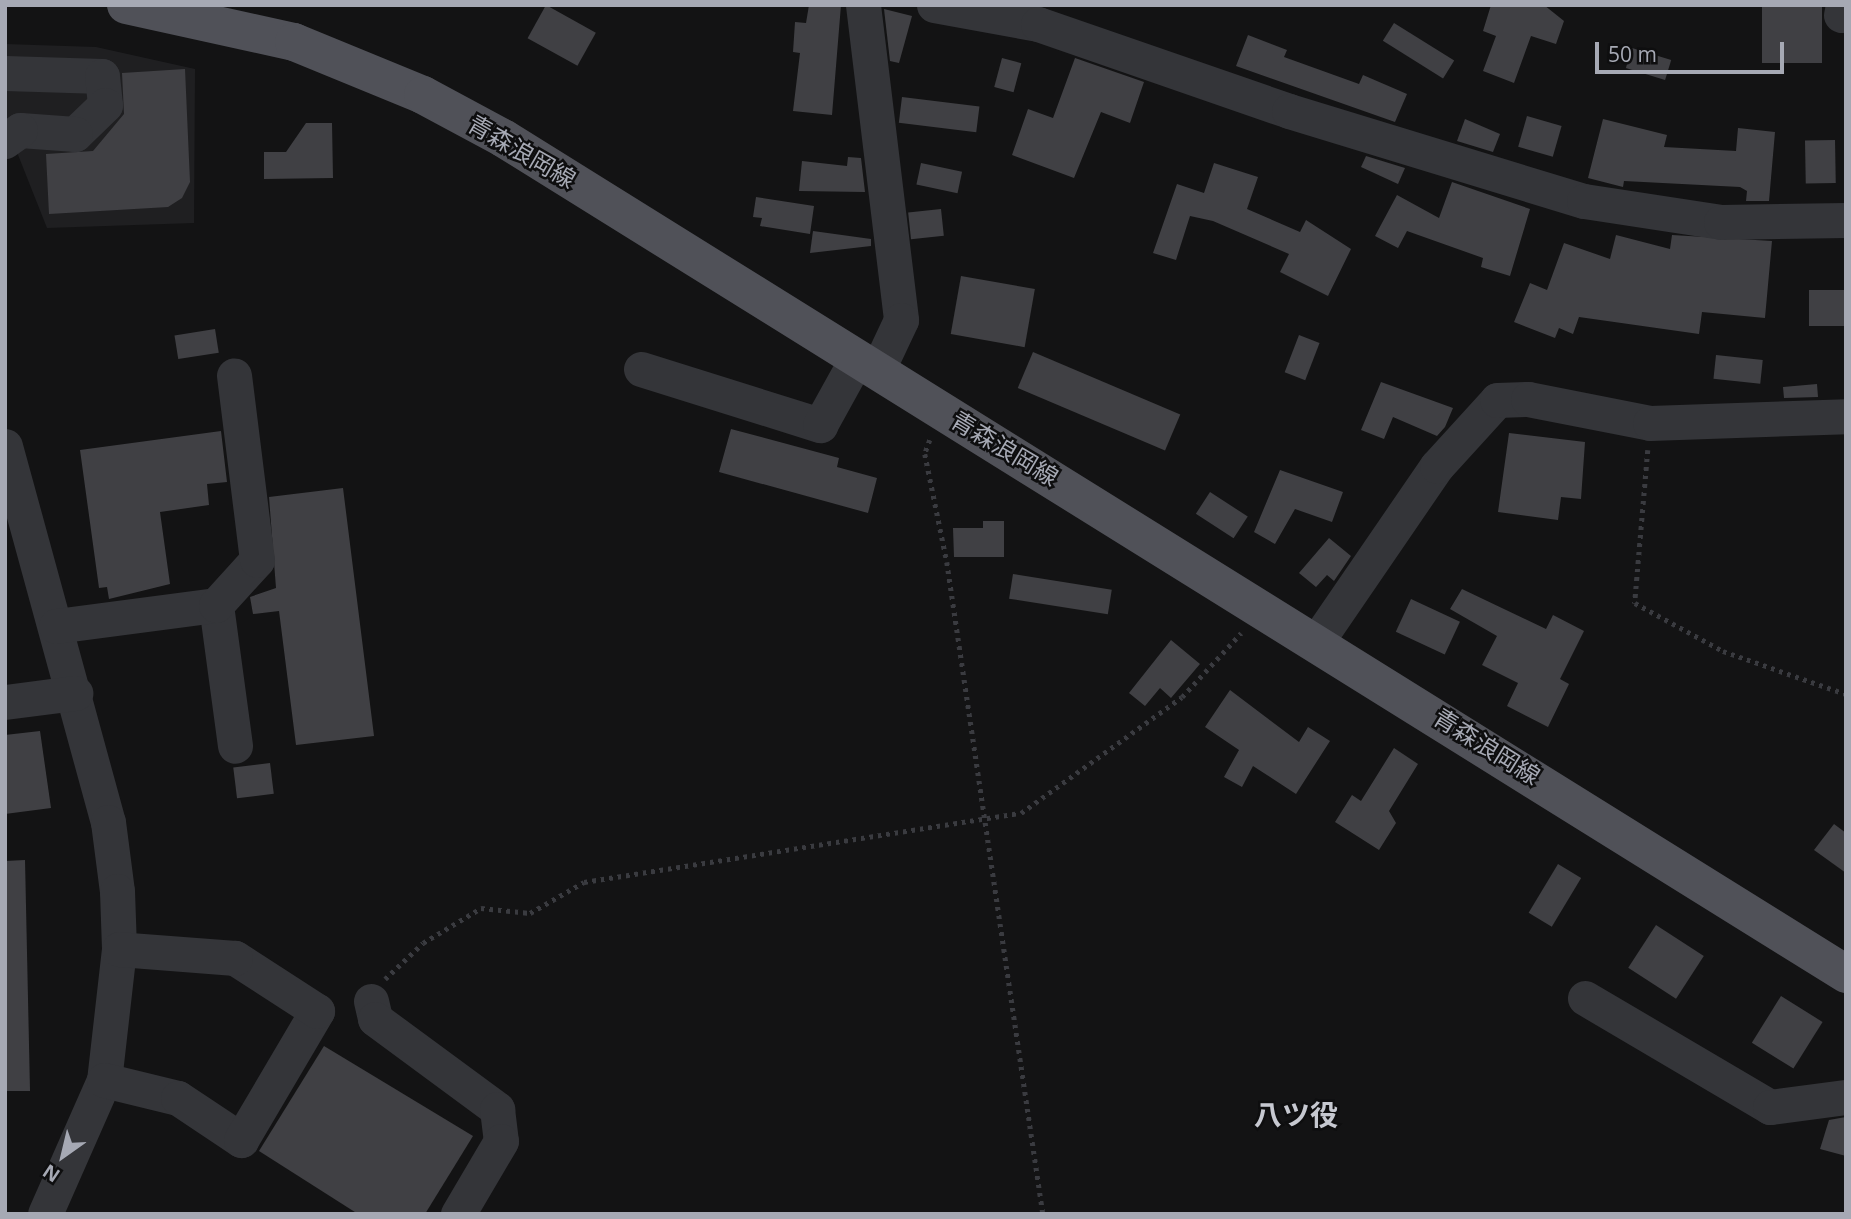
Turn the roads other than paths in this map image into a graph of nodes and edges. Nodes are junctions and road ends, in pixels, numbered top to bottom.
1 (127, 5) edge
2 (863, 5) edge
3 (934, 5) edge
4 (1038, 15) edge
5 (5, 73) edge
6 (5, 141) edge
7 (1846, 220) edge
8 (867, 365) junction
9 (640, 369) dead end
10 (234, 375) dead end
11 (1846, 415) edge
12 (5, 446) edge
13 (216, 605) junction
14 (55, 626) junction
15 (1317, 641) junction
16 (75, 693) junction
17 (5, 702) edge
18 (235, 746) dead end
19 (119, 949) junction
20 (1846, 974) edge
21 (1585, 998) dead end
22 (371, 1000) road end
23 (104, 1080) junction
24 (1846, 1097) edge
25 (45, 1214) edge
26 (458, 1214) edge

1 - 8 main road, 青森浪岡線
2 - 8 street
3 - 4 street
4 - 7 street
5 - 6 street
8 - 9 street
8 - 15 main road, 青森浪岡線
10 - 13 street
11 - 15 street
12 - 14 street
13 - 14 street
13 - 18 street
14 - 16 street
15 - 20 main road, 青森浪岡線
16 - 17 street
16 - 19 street
19 - 23 street
19 - 23 street
21 - 24 street
22 - 26 street
23 - 25 street

